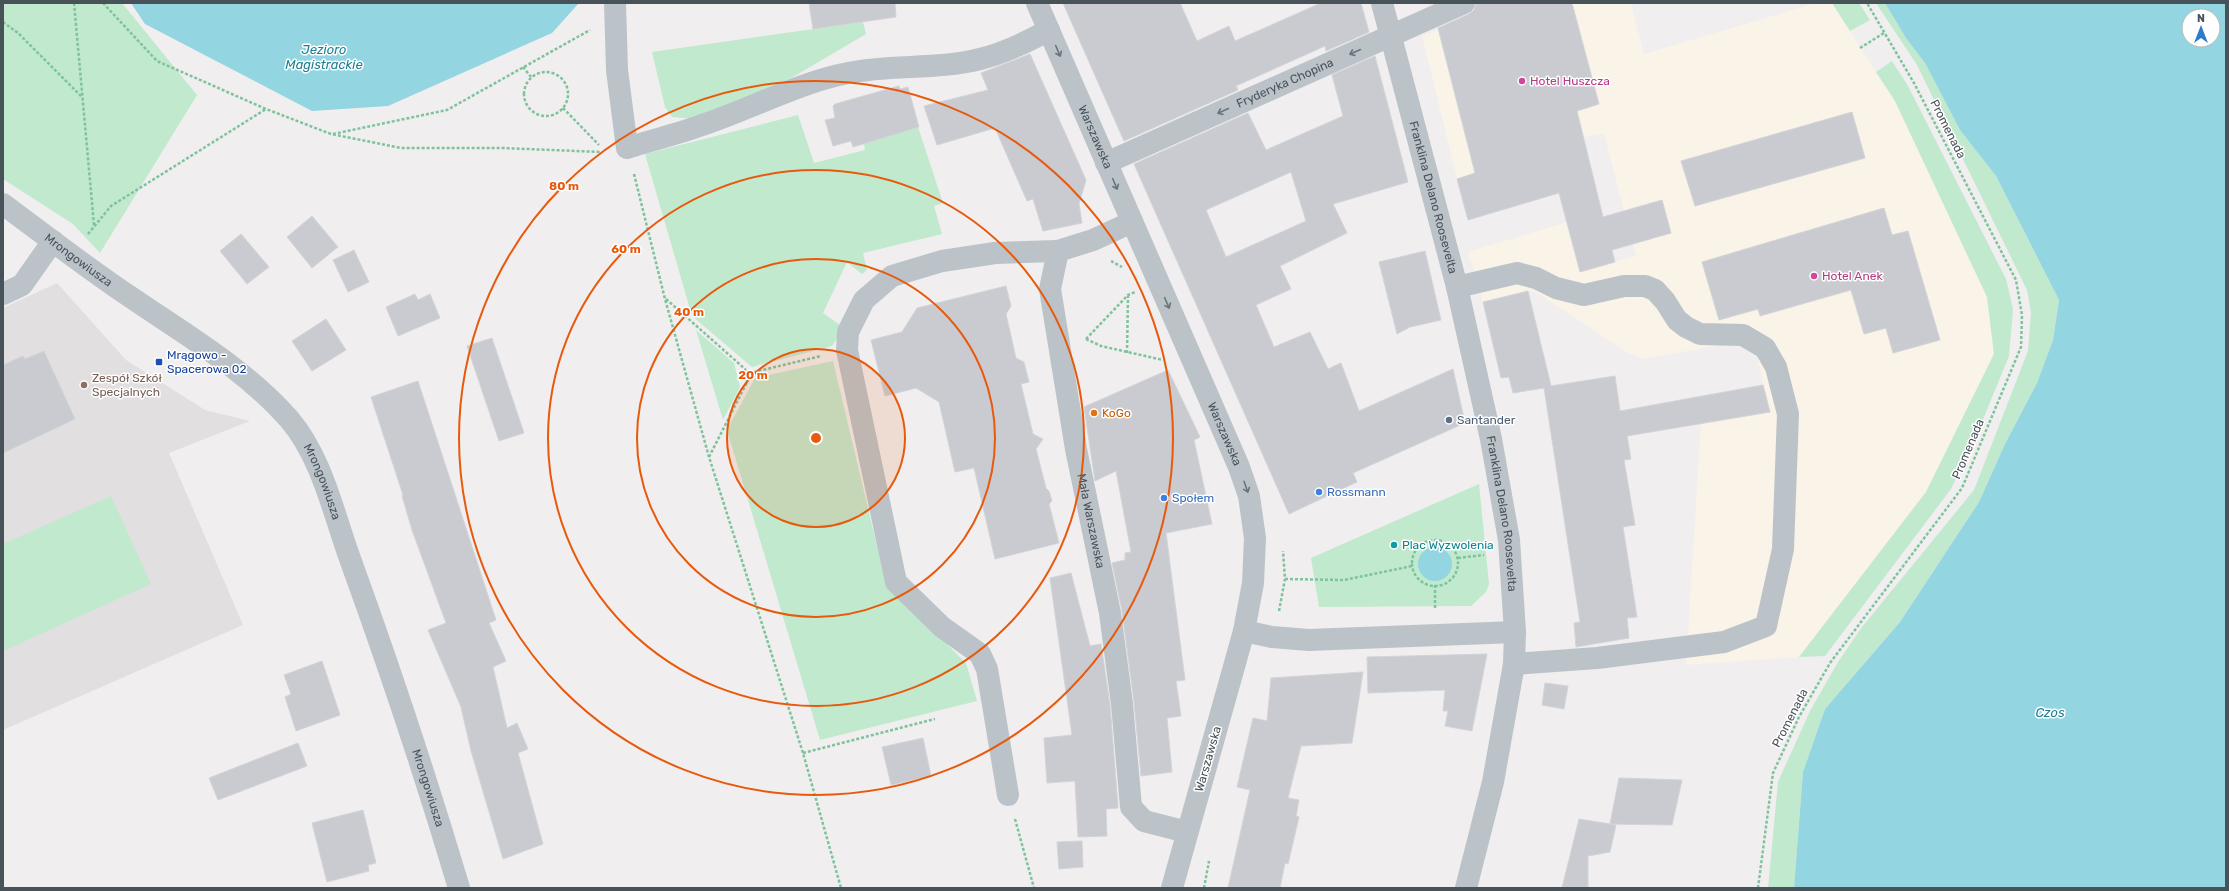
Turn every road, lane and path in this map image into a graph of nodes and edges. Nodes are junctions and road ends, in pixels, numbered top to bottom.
1 (74, 3) edge
2 (103, 3) edge
3 (615, 3) edge
4 (1037, 3) edge
5 (1382, 3) edge
6 (1464, 3) edge
7 (1867, 3) edge
8 (3, 22) edge
9 (592, 28) dead end
10 (1049, 30) junction
11 (1884, 33) junction
12 (1390, 36) junction
13 (1860, 48) dead end
14 (523, 67) junction
15 (531, 77) junction
16 (82, 96) junction
17 (563, 108) junction
18 (266, 109) junction
19 (331, 134) junction
20 (627, 148) junction
21 (1106, 163) junction
22 (3, 204) edge
23 (1132, 222) junction
24 (94, 225) junction
25 (86, 236) dead end
26 (53, 241) junction
27 (1058, 251) junction
28 (1104, 260) dead end
29 (1124, 268) dead end
30 (1457, 287) junction
31 (1139, 290) dead end
32 (3, 294) edge
33 (1128, 295) junction
34 (665, 299) junction
35 (1080, 339) dead end
36 (1086, 339) junction
37 (847, 350) junction
38 (1127, 353) junction
39 (1171, 361) dead end
40 (746, 374) junction
41 (709, 456) junction
42 (1491, 554) dead end
43 (1458, 558) junction
44 (1412, 566) junction
45 (1435, 585) junction
46 (1436, 610) dead end
47 (1277, 618) dead end
48 (1244, 630) junction
49 (1515, 632) junction
50 (1514, 664) junction
51 (935, 719) dead end
52 (803, 753) junction
53 (1008, 795) joint
54 (1187, 832) junction
55 (459, 888) edge
56 (841, 888) edge
57 (1034, 888) edge
58 (1172, 888) edge
59 (1466, 888) edge
60 (1758, 888) edge

1 - 16 path
2 - 18 path
3 - 20 street
4 - 10 street, Warszawska
5 - 12 street, Franklina Delano Roosevelta
6 - 12 street, Fryderyka Chopina
7 - 11 path, Promenada
8 - 16 path
9 - 14 path
10 - 20 street
10 -> 21 street, Warszawska
11 - 13 path
11 - 60 path, Promenada
12 -> 21 street, Fryderyka Chopina
12 - 30 street, Franklina Delano Roosevelta
14 - 15 path
14 - 19 path
15 - 17 path
15 - 17 path
16 - 24 path
17 - 19 path
18 - 19 path
18 - 24 path
20 - 34 path
21 -> 23 street, Warszawska
22 - 26 street, Mrongowiusza
23 - 27 street
23 -> 48 street, Warszawska
24 - 25 path
26 - 32 street
26 - 55 street, Mrongowiusza
27 - 37 street
27 - 54 street, Mała Warszawska
28 - 29 path
30 - 49 street, Franklina Delano Roosevelta
30 - 50 street
31 - 33 path
33 - 36 path
33 - 38 path
34 - 40 path
34 - 41 path
35 - 36 path
36 - 38 path
37 - 40 path
37 - 53 street
38 - 39 path
40 - 41 path
41 - 52 path
42 - 43 path
43 - 44 path
43 - 45 path
44 - 45 path
44 - 47 path
45 - 46 path
48 - 49 street
48 - 54 street, Warszawska
49 - 50 street, Franklina Delano Roosevelta
50 - 59 street, Franklina Delano Roosevelta
51 - 52 path
52 - 56 path
53 - 57 path
54 - 58 street, Warszawska

